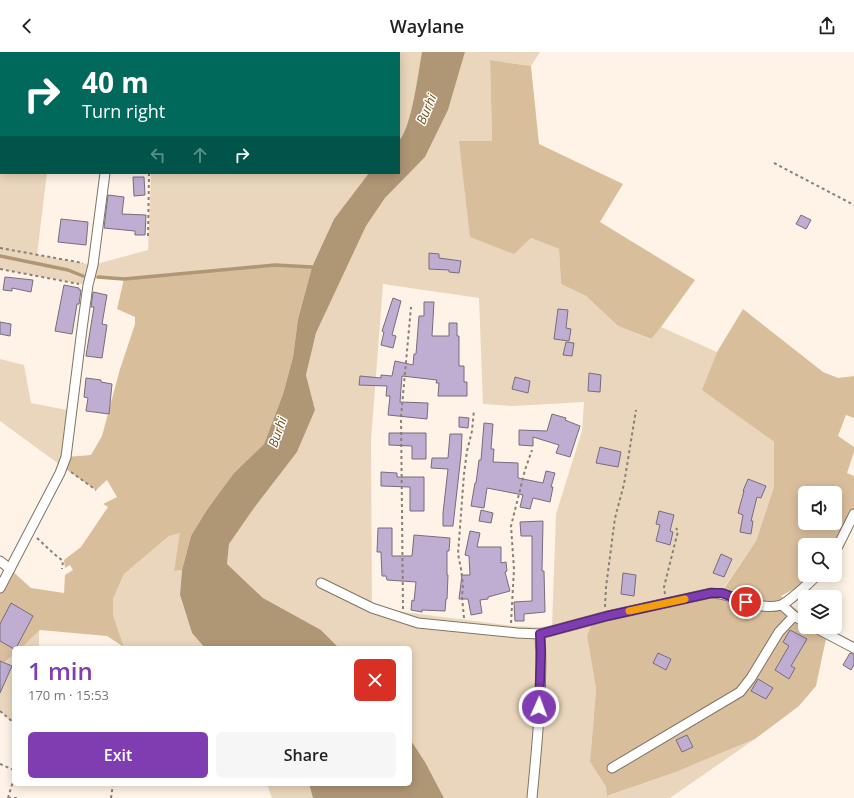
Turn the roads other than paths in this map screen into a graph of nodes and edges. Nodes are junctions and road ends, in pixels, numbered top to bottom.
1 (105, 174) edge
2 (854, 514) edge
3 (842, 538) edge
4 (0, 561) edge
5 (10, 569) junction
6 (810, 582) edge
7 (321, 583) dead end
8 (0, 588) edge
9 (782, 605) junction
10 (794, 616) junction
11 (798, 618) edge
12 (540, 634) junction
13 (827, 634) edge
14 (854, 648) edge
15 (612, 768) dead end
16 (532, 798) edge

1 - 5 street
2 - 3 street
4 - 5 street
5 - 8 street
6 - 9 street
7 - 12 street
9 - 10 street
9 - 12 street
10 - 11 street
10 - 15 street
12 - 16 street
13 - 14 street

